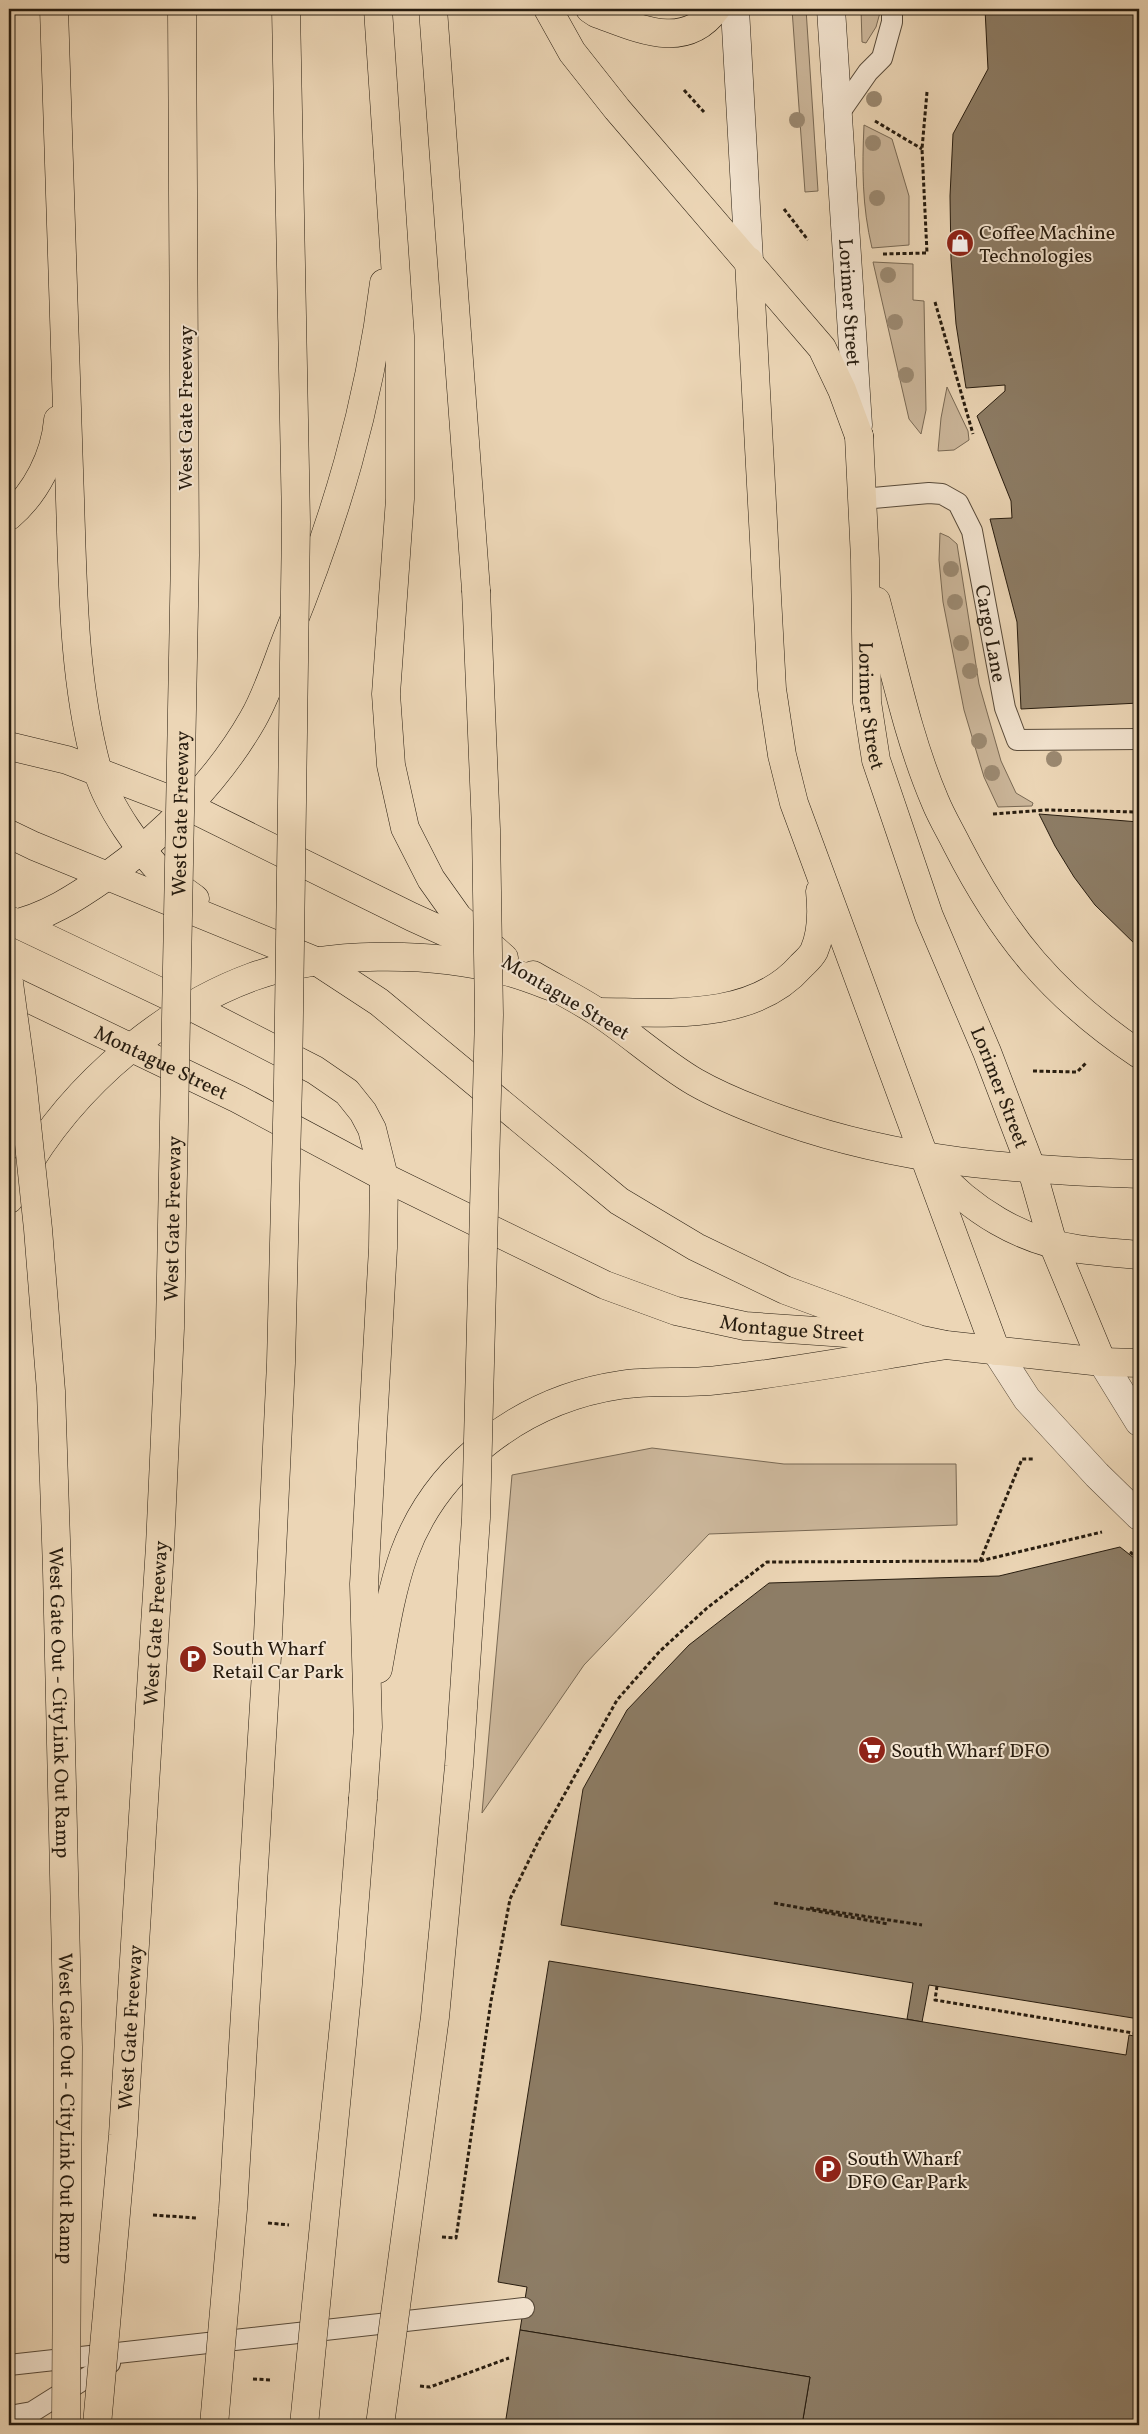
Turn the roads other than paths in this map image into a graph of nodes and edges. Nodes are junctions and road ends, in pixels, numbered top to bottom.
1 (54, 9) edge
2 (182, 9) edge
3 (286, 9) edge
4 (378, 9) edge
5 (433, 9) edge
6 (449, 9) edge
7 (548, 9) edge
8 (590, 9) edge
9 (716, 9) edge
10 (735, 9) edge
11 (831, 9) edge
12 (892, 9) edge
13 (838, 115) junction
14 (392, 214) junction
15 (452, 235) junction
16 (749, 261) junction
17 (64, 351) junction
18 (859, 436) junction
19 (862, 499) junction
20 (9, 516) edge
21 (865, 559) junction
22 (1139, 739) edge
23 (9, 746) edge
24 (98, 773) junction
25 (187, 806) junction
26 (9, 834) edge
27 (142, 849) junction
28 (819, 869) junction
29 (107, 876) junction
30 (11, 923) edge
31 (226, 923) junction
32 (504, 958) junction
33 (318, 962) junction
34 (9, 983) edge
35 (556, 988) junction
36 (9, 989) edge
37 (192, 1007) junction
38 (598, 1012) junction
39 (131, 1047) junction
40 (1139, 1054) edge
41 (925, 1158) junction
42 (1032, 1170) junction
43 (1139, 1174) edge
44 (384, 1178) junction
45 (9, 1199) edge
46 (1053, 1244) junction
47 (1139, 1255) edge
48 (916, 1338) junction
49 (946, 1345) junction
50 (996, 1351) junction
51 (1102, 1362) junction
52 (1139, 1363) edge
53 (1139, 1422) edge
54 (1139, 1516) edge
55 (368, 1727) junction
56 (524, 2308) dead end
57 (127, 2352) junction
58 (9, 2365) edge
59 (9, 2416) edge
60 (66, 2425) edge
61 (97, 2425) edge
62 (214, 2425) edge
63 (304, 2425) edge
64 (380, 2425) edge

1 - 17 main road
2 - 61 main road, West Gate Freeway, bridge
3 - 62 main road, bridge
4 - 14 main road
5 - 15 main road
6 - 15 main road
7 - 16 main road
8 - 9 main road
10 - 16 main road
11 - 13 main road, Lorimer Street
12 - 13 lane
13 - 18 main road, Lorimer Street
14 - 25 main road
14 - 32 main road
15 - 64 main road, bridge
16 - 18 main road
16 - 28 main road
17 - 20 main road
17 - 24 main road
18 - 19 main road, Lorimer Street
19 - 21 main road, Lorimer Street
19 - 22 lane, Cargo Lane
21 - 40 main road
21 - 42 main road, Lorimer Street
23 - 24 main road, Montague Street
24 - 25 main road, Montague Street
24 - 27 main road
25 - 27 main road
25 - 32 main road, Montague Street
26 - 29 main road
27 - 29 main road
27 - 31 main road
28 - 38 main road
28 - 41 main road
29 - 30 main road
29 - 31 main road
30 - 37 main road
31 - 33 main road
32 - 35 main road, Montague Street
33 - 35 main road
33 - 37 main road
33 - 48 main road
34 - 60 main road, West Gate Out - CityLink Out Ramp, bridge
35 - 38 main road, Montague Street
36 - 39 main road, Montague Street
37 - 39 main road
37 - 44 main road
38 - 41 main road, Montague Street
39 - 44 main road, Montague Street
39 - 45 main road
41 - 42 main road, Montague Street
41 - 46 main road
41 - 50 main road
42 - 43 main road, Montague Street
42 - 46 main road, Lorimer Street
44 - 48 main road, Montague Street
44 - 55 main road
46 - 47 main road
46 - 51 main road, Lorimer Street
48 - 49 main road, Montague Street
49 - 50 main road, Montague Street
49 - 55 main road
50 - 51 main road, Montague Street
50 - 54 main road
51 - 52 main road, Montague Street
51 - 53 main road
55 - 63 main road, bridge
56 - 57 lane
57 - 58 lane
57 - 59 lane

